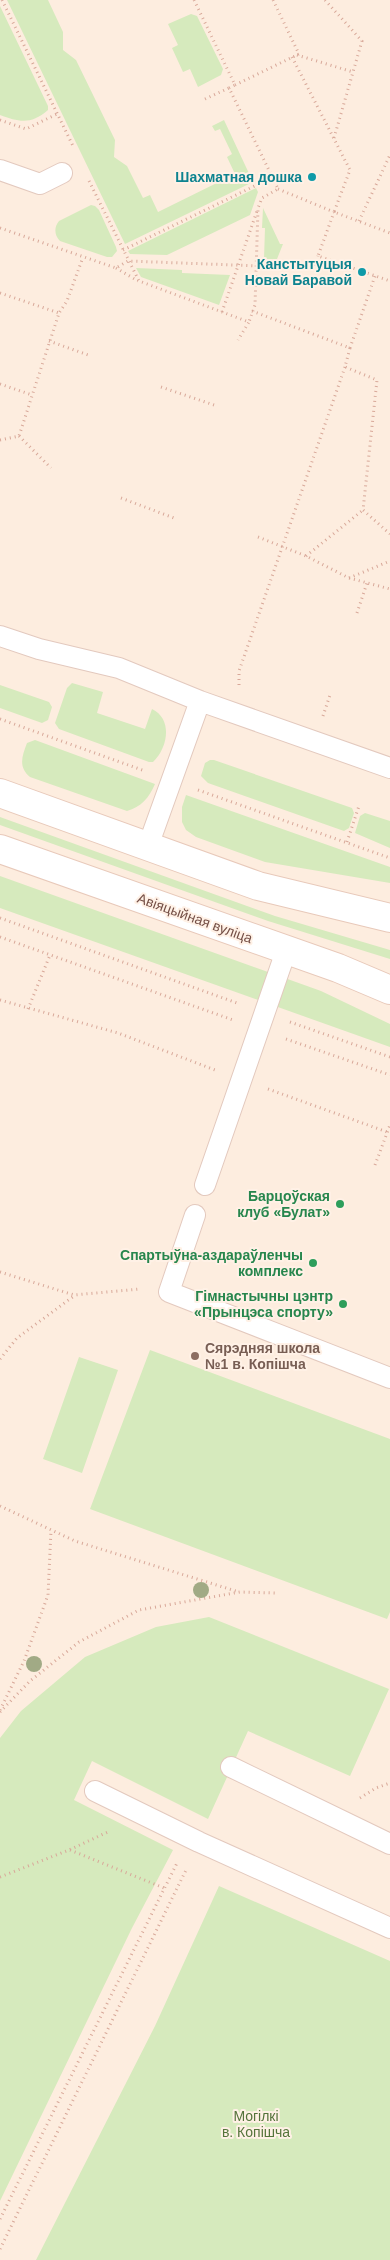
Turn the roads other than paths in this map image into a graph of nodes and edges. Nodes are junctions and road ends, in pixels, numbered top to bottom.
1 (0, 170) edge
2 (62, 173) dead end
3 (0, 636) edge
4 (200, 701) junction
5 (390, 768) edge
6 (0, 793) edge
7 (148, 846) junction
8 (0, 849) edge
9 (390, 918) edge
10 (286, 951) junction
11 (390, 990) edge
12 (205, 1186) dead end
13 (195, 1215) dead end
14 (390, 1378) edge
15 (232, 1767) dead end
16 (95, 1791) dead end
17 (390, 1844) edge
18 (390, 1928) edge

1 - 2 lane
3 - 4 lane
4 - 5 lane
4 - 7 lane
6 - 7 main road
7 - 9 main road
8 - 10 main road, Авіяцыйная вуліца
10 - 11 main road, Авіяцыйная вуліца
10 - 12 lane
13 - 14 lane
15 - 17 lane
16 - 18 lane

